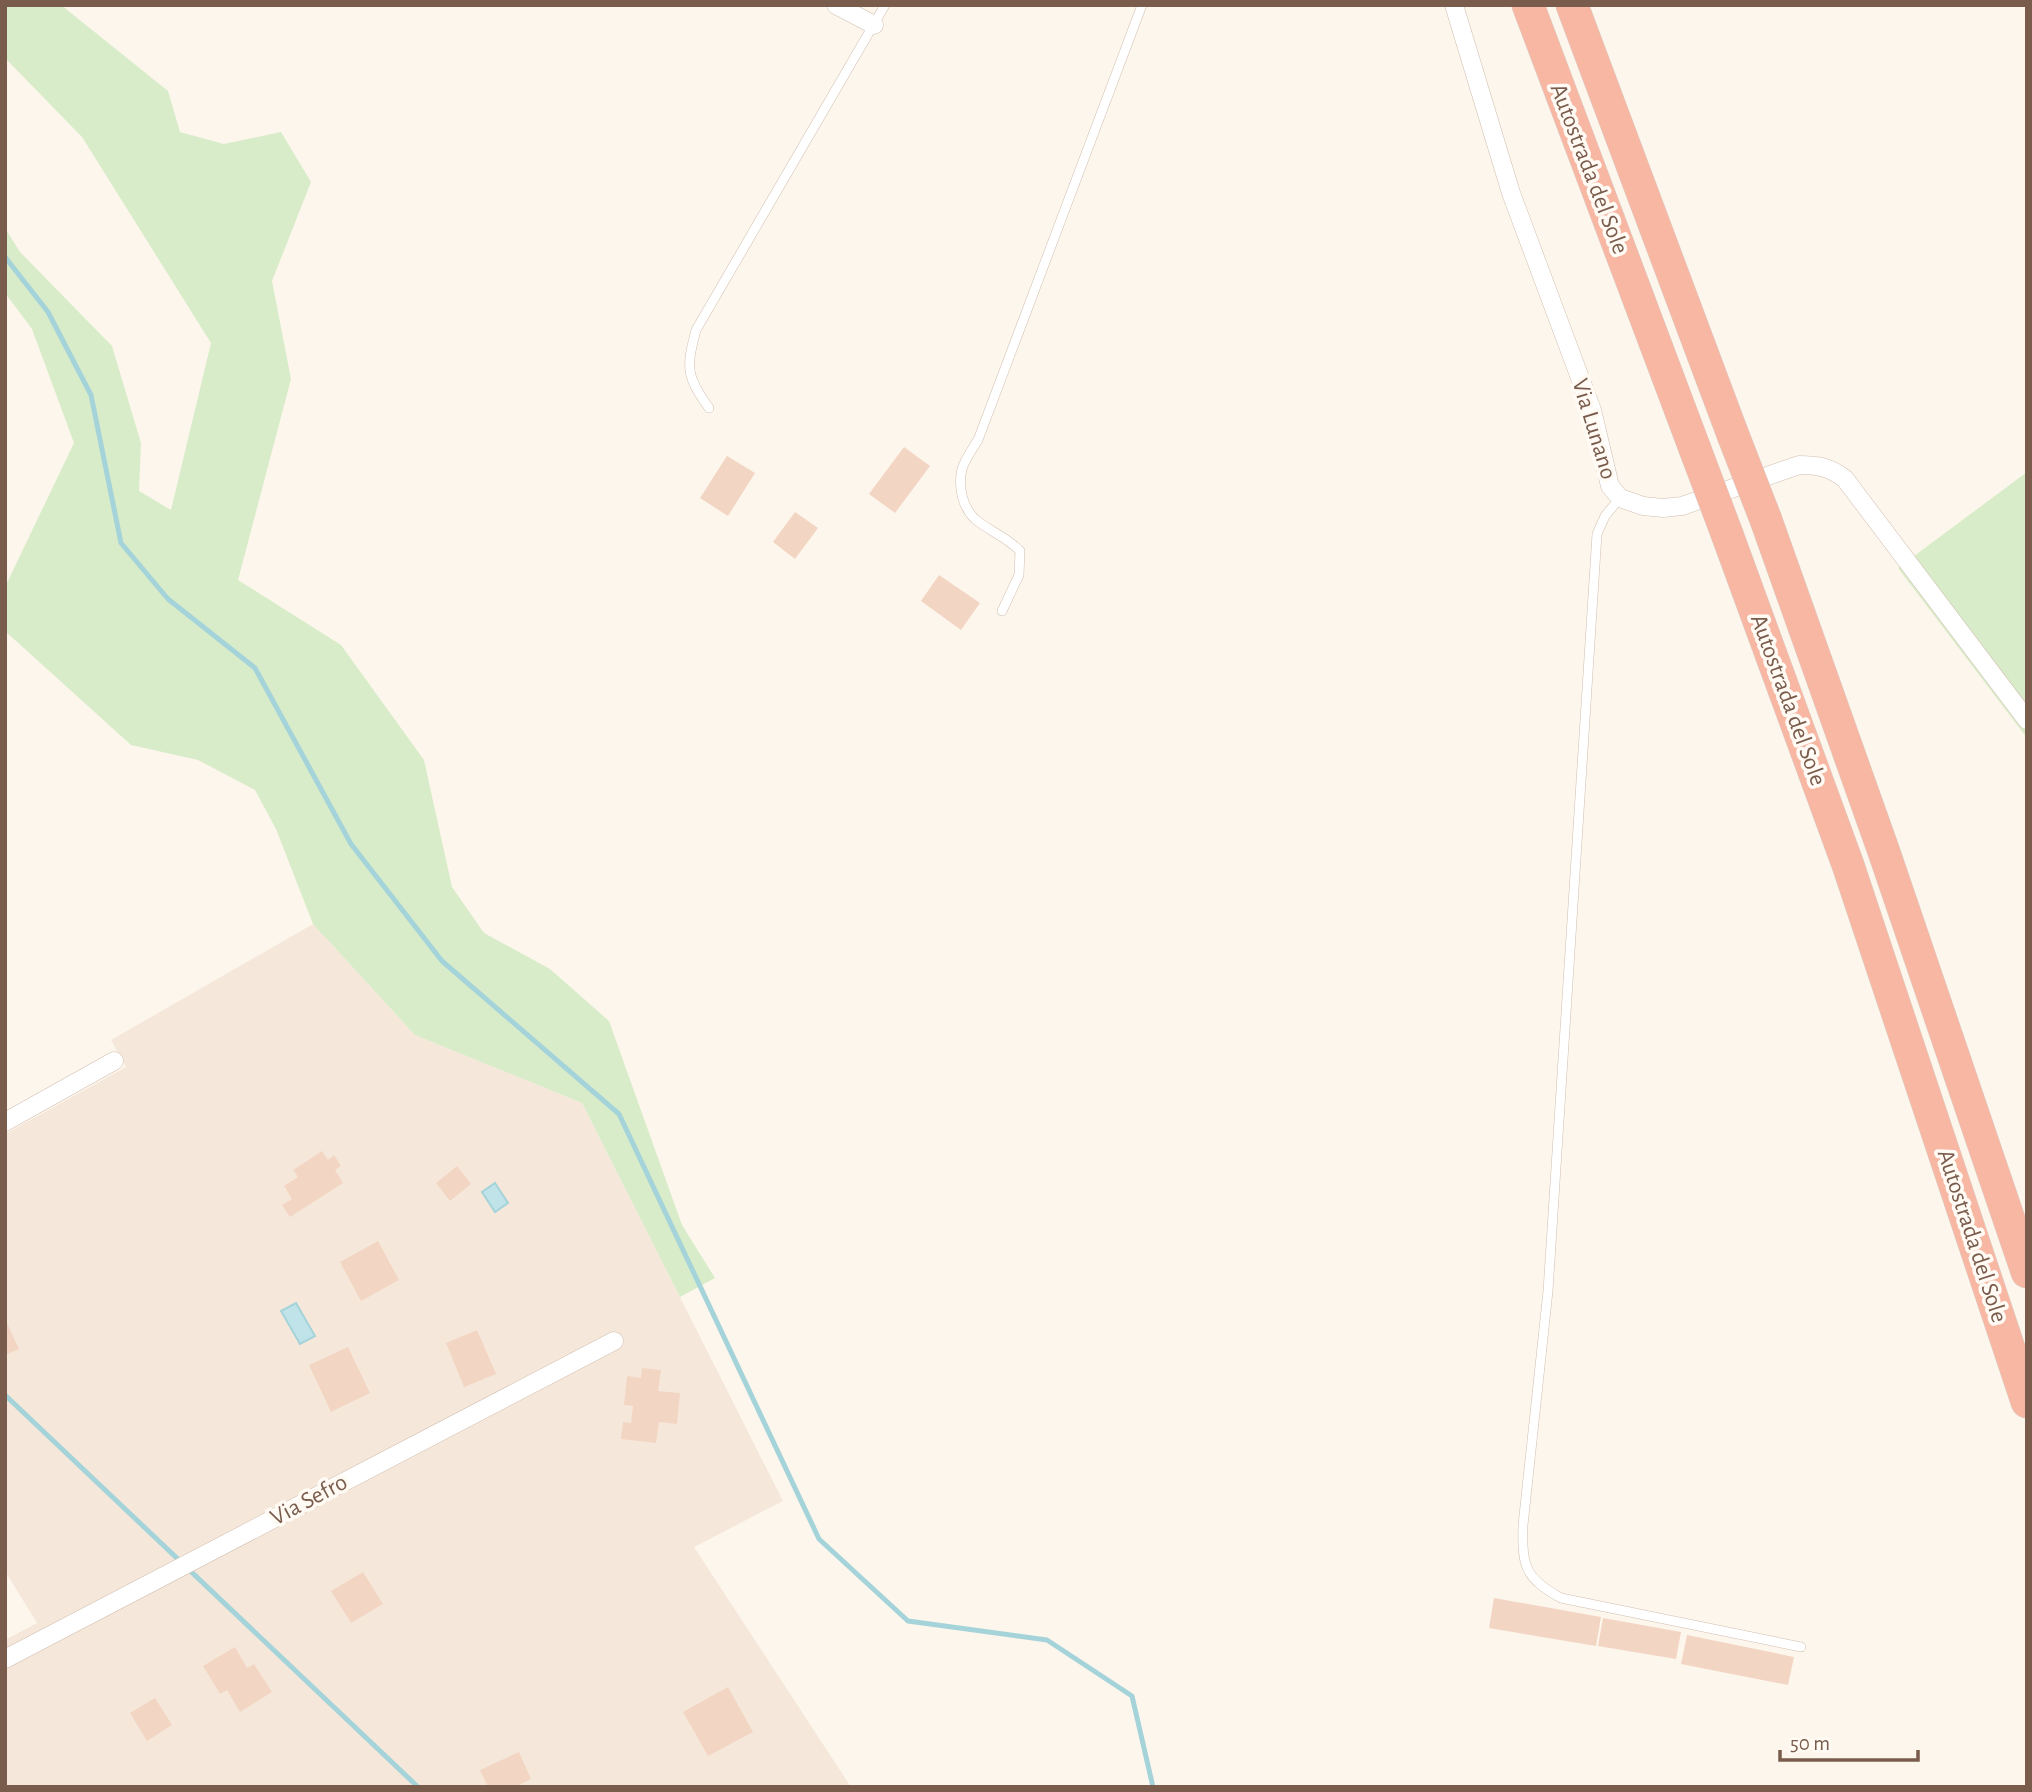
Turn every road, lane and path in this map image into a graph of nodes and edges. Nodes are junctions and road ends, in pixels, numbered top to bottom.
1 (836, 5) edge
2 (885, 5) edge
3 (1142, 5) edge
4 (1454, 5) edge
5 (1528, 5) edge
6 (1572, 5) edge
7 (874, 25) junction
8 (709, 408) dead end
9 (1620, 498) junction
10 (1002, 611) dead end
11 (2027, 720) edge
12 (114, 1062) dead end
13 (5, 1122) edge
14 (2027, 1272) edge
15 (614, 1341) dead end
16 (2027, 1402) edge
17 (1801, 1647) dead end
18 (5, 1659) edge

1 - 7 street
2 - 7 lane
3 - 10 lane
4 - 9 street, Via Lunano
5 - 16 highway, Autostrada del Sole, bridge
6 - 14 highway, Autostrada del Sole, bridge
7 - 8 lane
9 - 11 street, Via Lunano
9 - 17 lane
12 - 13 street
15 - 18 street, Via Sefro

